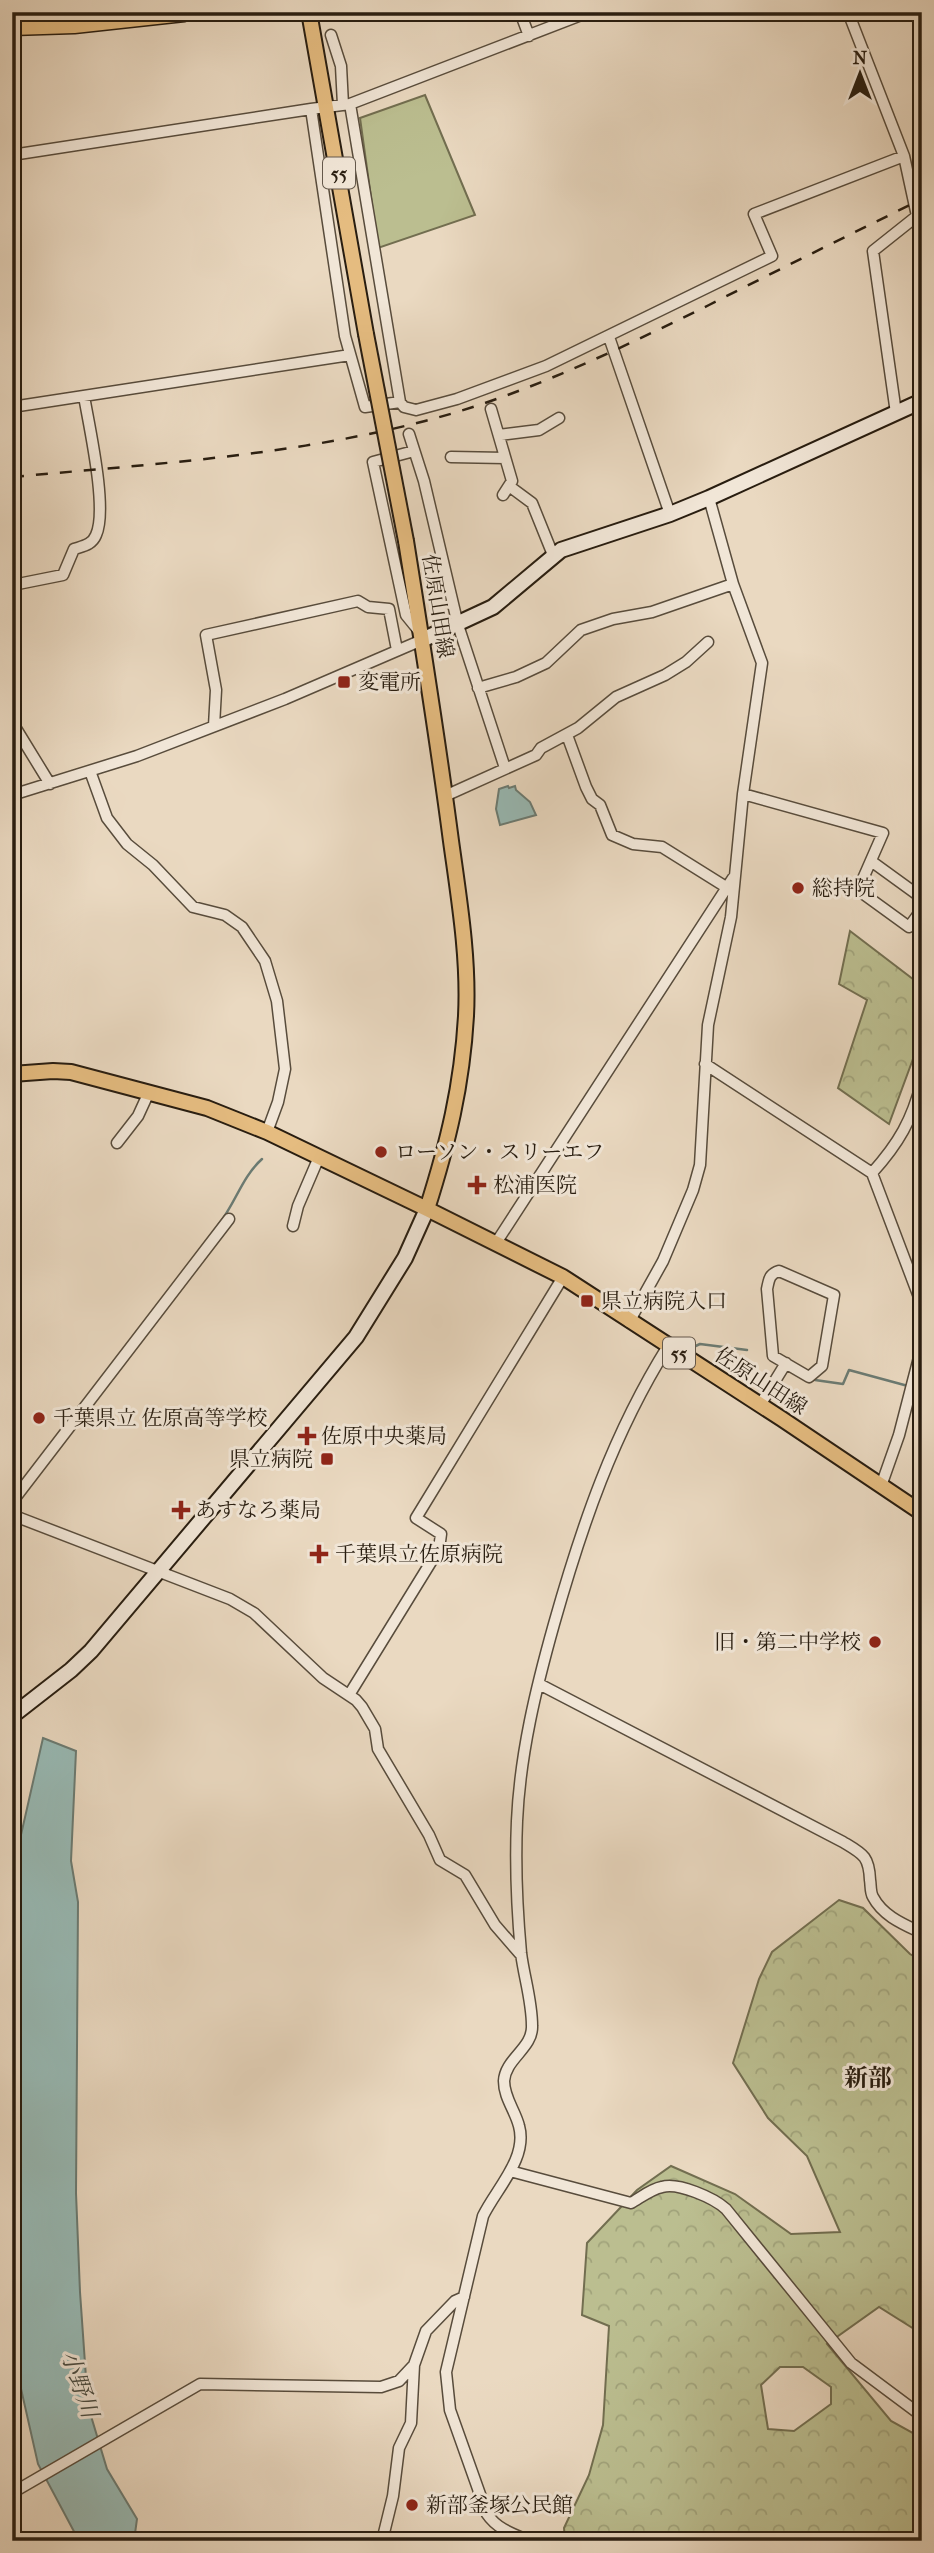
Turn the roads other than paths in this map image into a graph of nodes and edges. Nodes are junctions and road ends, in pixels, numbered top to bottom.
1 (184, 12) edge
2 (309, 12) edge
3 (520, 12) edge
4 (589, 12) edge
5 (848, 12) edge
6 (12, 26) edge
7 (331, 35) dead end
8 (529, 36) junction
9 (347, 104) junction
10 (327, 107) junction
11 (311, 109) junction
12 (12, 155) edge
13 (904, 156) junction
14 (609, 337) junction
15 (350, 355) junction
16 (84, 396) junction
17 (922, 401) edge
18 (400, 402) junction
19 (12, 407) edge
20 (491, 409) dead end
21 (896, 413) junction
22 (559, 418) dead end
23 (409, 434) dead end
24 (499, 435) junction
25 (414, 451) junction
26 (451, 457) dead end
27 (505, 458) junction
28 (509, 486) junction
29 (503, 495) dead end
30 (709, 498) junction
31 (670, 514) junction
32 (553, 555) junction
33 (733, 584) junction
34 (12, 603) edge
35 (458, 625) junction
36 (422, 637) junction
37 (708, 642) dead end
38 (397, 650) junction
39 (478, 688) junction
40 (12, 722) edge
41 (214, 726) junction
42 (567, 735) junction
43 (505, 768) junction
44 (90, 771) junction
45 (50, 784) junction
46 (743, 794) junction
47 (12, 795) edge
48 (445, 796) junction
49 (871, 861) junction
50 (735, 874) junction
51 (726, 887) junction
52 (922, 898) edge
53 (922, 909) edge
54 (705, 1064) junction
55 (12, 1074) edge
56 (922, 1081) edge
57 (149, 1092) junction
58 (267, 1132) junction
59 (117, 1143) dead end
60 (319, 1157) junction
61 (872, 1173) junction
62 (427, 1209) junction
63 (229, 1219) dead end
64 (293, 1226) dead end
65 (496, 1243) junction
66 (562, 1277) junction
67 (922, 1306) edge
68 (629, 1322) junction
69 (668, 1346) junction
70 (922, 1346) edge
71 (786, 1363) junction
72 (760, 1405) junction
73 (881, 1486) junction
74 (12, 1502) edge
75 (922, 1513) edge
76 (12, 1515) edge
77 (159, 1572) junction
78 (539, 1684) junction
79 (349, 1695) junction
80 (14, 1709) edge
81 (922, 1933) edge
82 (522, 1955) junction
83 (510, 2171) junction
84 (464, 2297) junction
85 (414, 2365) junction
86 (922, 2416) edge
87 (12, 2493) edge
88 (382, 2541) edge
89 (530, 2541) edge

1 - 6 highway
2 - 10 main road, 佐原山田線 / 55
3 - 8 street
4 - 8 street
5 - 13 street
7 - 9 street
8 - 9 street
9 - 10 street
9 - 18 street
10 - 11 street
10 - 36 main road, 佐原山田線 / 55, bridge
11 - 12 street
11 - 15 street
13 - 14 street
13 - 21 street
14 - 18 street
14 - 31 street
15 - 16 street
15 - 18 street
16 - 19 street
16 - 34 street
17 - 21 street
20 - 24 street
21 - 30 street
22 - 24 street
23 - 25 street
24 - 27 street
25 - 35 street
25 - 36 street
26 - 27 street
27 - 28 street
28 - 29 street
28 - 32 street
30 - 31 street
30 - 33 street
31 - 32 street
32 - 35 street
33 - 39 street
33 - 46 street
35 - 36 street
35 - 39 street
36 - 38 street
36 - 48 main road, 佐原山田線 / 55
37 - 42 street
38 - 41 street
38 - 41 street
39 - 43 street
40 - 45 street
41 - 44 street
42 - 43 street
42 - 51 street
43 - 48 street
44 - 45 street
44 - 58 street
45 - 47 street
46 - 49 street
46 - 50 street
48 - 62 main road, 佐原山田線 / 55
49 - 52 street
49 - 53 street
50 - 51 street
50 - 54 street
51 - 65 street
54 - 61 street
54 - 68 street
55 - 57 main road, 佐原山田線 / 55
56 - 61 street
57 - 58 main road, 佐原山田線 / 55
57 - 59 street
58 - 60 main road, 佐原山田線 / 55
60 - 62 main road, 佐原山田線 / 55
60 - 64 street
61 - 67 street
62 - 65 main road, 佐原山田線 / 55
62 - 77 street
63 - 74 street
65 - 66 main road, 佐原山田線 / 55
66 - 68 main road, 佐原山田線 / 55
66 - 79 street
68 - 69 main road, 佐原山田線 / 55
69 - 72 main road, 佐原山田線 / 55
69 - 78 street
70 - 73 street
71 - 71 street
71 - 72 street
72 - 73 main road, 佐原山田線 / 55
73 - 75 main road, 佐原山田線 / 55
76 - 77 street
77 - 79 street
77 - 80 street
78 - 81 street
78 - 82 street
79 - 82 street
82 - 83 street
83 - 84 street
83 - 86 street
84 - 85 street
84 - 89 street
85 - 87 street
85 - 88 street

